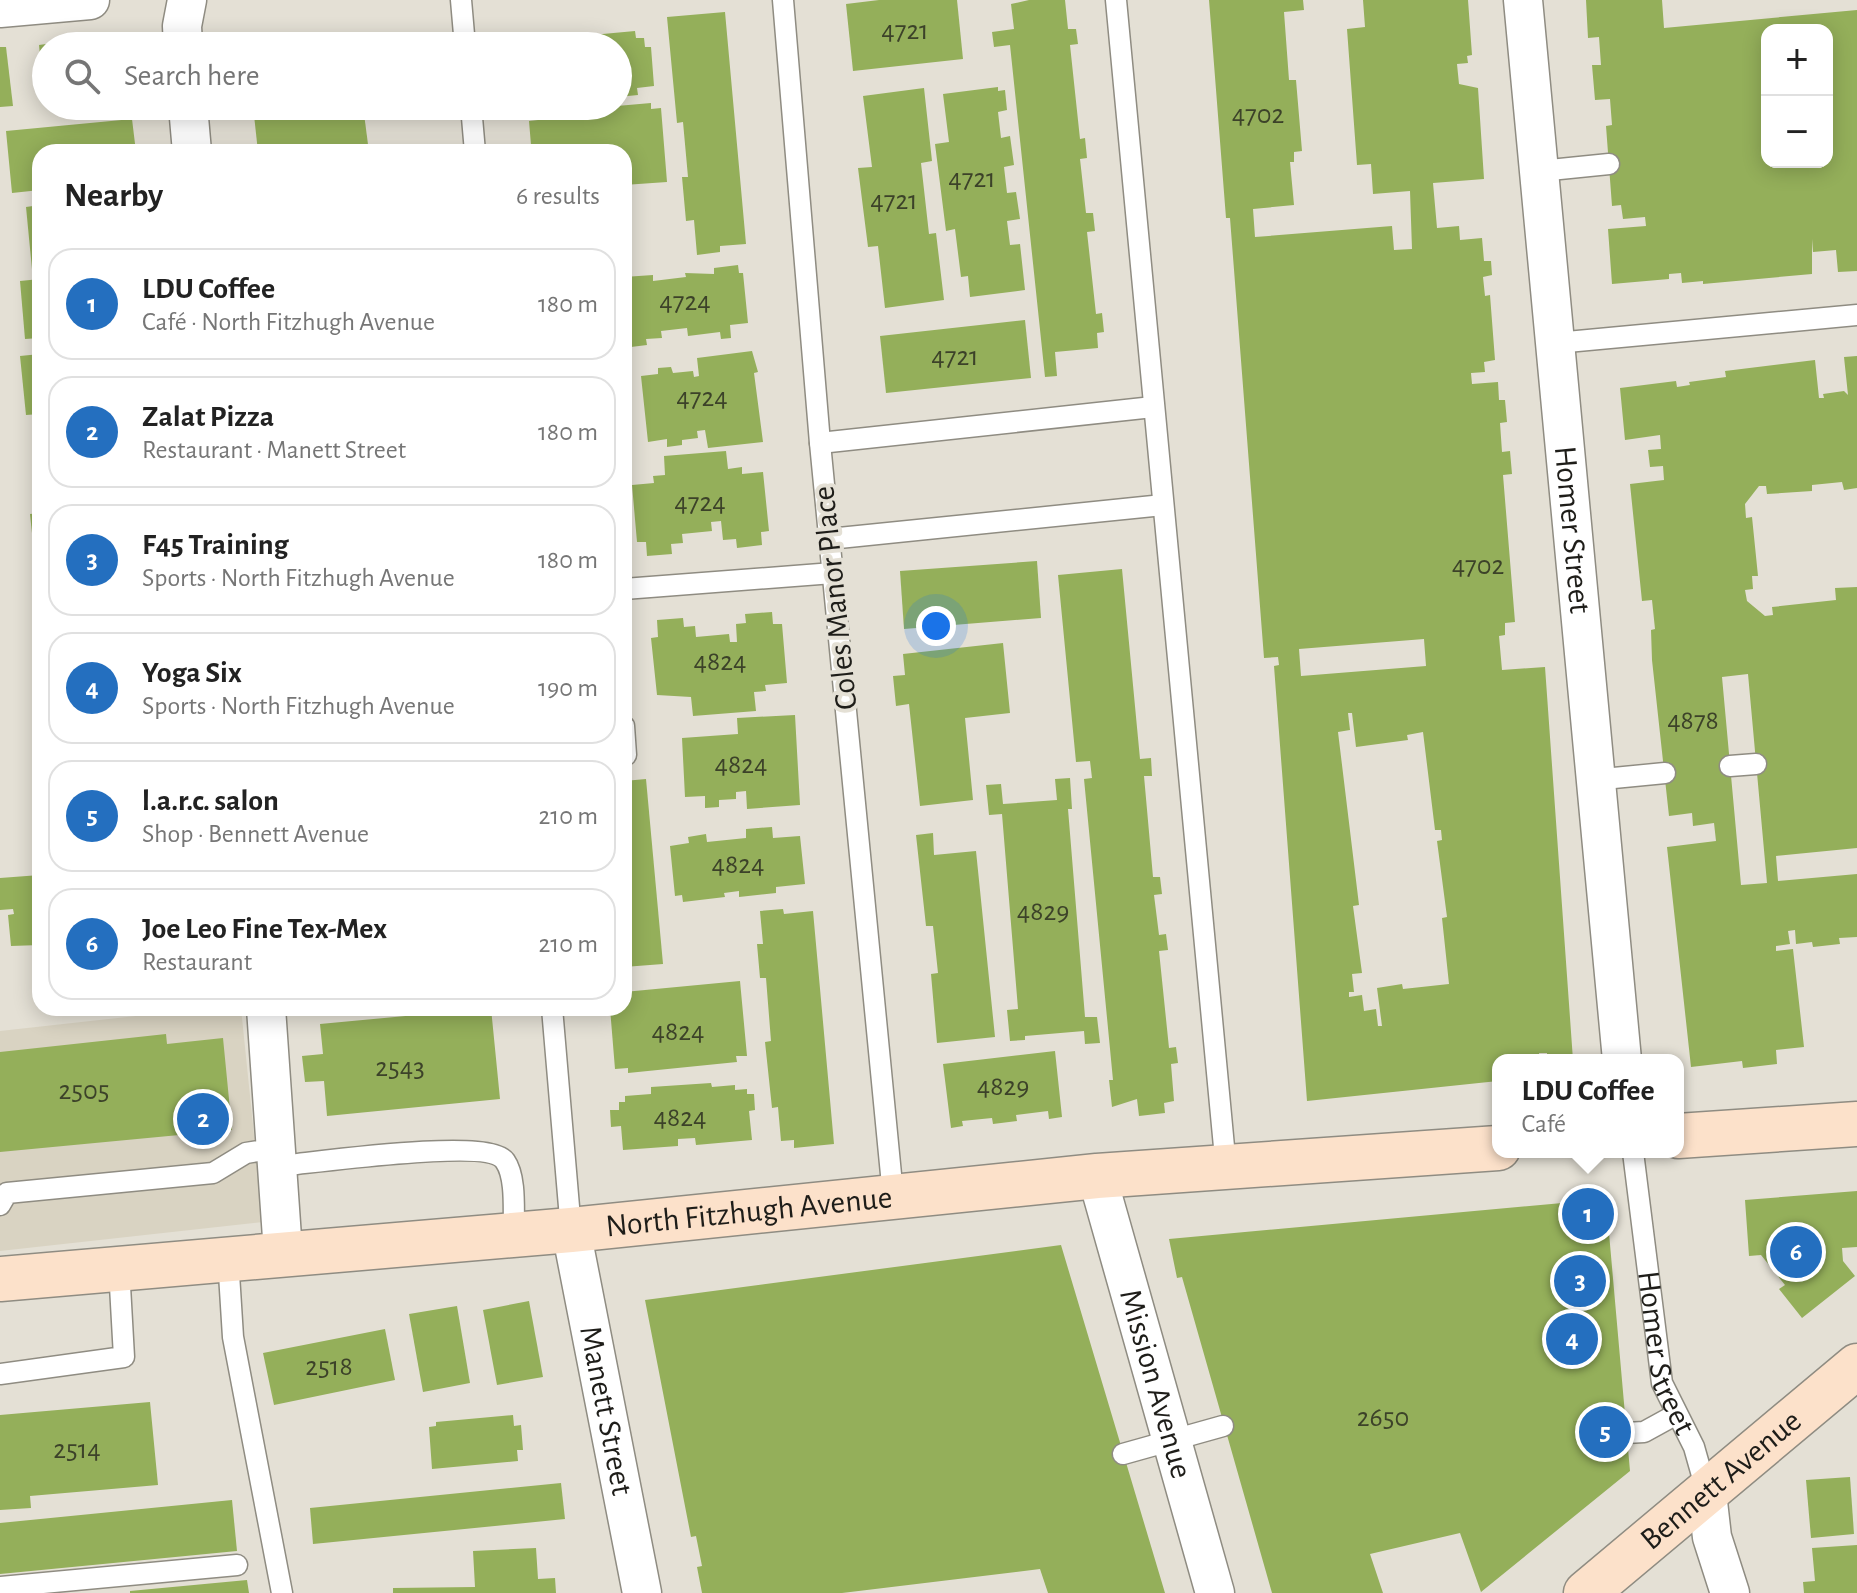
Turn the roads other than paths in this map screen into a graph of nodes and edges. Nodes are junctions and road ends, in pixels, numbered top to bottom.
1 (90, 0) edge
2 (187, 0) edge
3 (461, 0) edge
4 (783, 0) edge
5 (1116, 0) edge
6 (1523, 0) edge
7 (0, 8) edge
8 (182, 32) edge
9 (464, 32) edge
10 (189, 120) edge
11 (472, 120) edge
12 (191, 144) edge
13 (474, 144) edge
14 (1609, 164) dead end
15 (1540, 171) junction
16 (1857, 315) edge
17 (1556, 343) junction
18 (1153, 407) junction
19 (820, 443) junction
20 (1163, 505) junction
21 (829, 539) junction
22 (833, 573) junction
23 (632, 588) edge
24 (1756, 764) dead end
25 (1730, 766) dead end
26 (1665, 773) dead end
27 (1593, 780) junction
28 (267, 1016) edge
29 (553, 1016) edge
30 (1621, 1054) edge
31 (1857, 1124) edge
32 (1684, 1136) edge
33 (1492, 1148) edge
34 (279, 1157) junction
35 (1634, 1158) edge
36 (1226, 1168) junction
37 (1097, 1176) junction
38 (893, 1195) junction
39 (0, 1205) edge
40 (571, 1230) junction
41 (514, 1235) junction
42 (283, 1252) junction
43 (228, 1258) junction
44 (119, 1268) junction
45 (0, 1279) edge
46 (1857, 1366) edge
47 (0, 1374) edge
48 (1675, 1415) junction
49 (1223, 1426) dead end
50 (1626, 1433) dead end
51 (1169, 1441) junction
52 (1123, 1454) dead end
53 (1707, 1493) junction
54 (237, 1565) dead end
55 (0, 1587) edge
56 (282, 1593) edge
57 (642, 1593) edge
58 (1215, 1593) edge
59 (1586, 1593) edge
60 (1730, 1593) edge

1 - 7 street
2 - 8 street
3 - 9 lane
4 - 19 lane, Coles Manor Place
5 - 18 lane
6 - 15 street, Homer Street
10 - 12 street
11 - 13 lane
14 - 15 lane
15 - 17 street, Homer Street
16 - 17 lane
17 - 27 street, Homer Street
18 - 19 lane
18 - 20 lane
19 - 21 lane, Coles Manor Place
20 - 21 lane
20 - 36 lane
21 - 22 lane, Coles Manor Place
22 - 23 lane
22 - 38 lane, Coles Manor Place
24 - 25 lane
26 - 27 lane
27 - 30 street, Homer Street
28 - 34 street
29 - 40 lane
31 - 32 street
33 - 36 street, North Fitzhugh Avenue
34 - 39 lane
34 - 41 lane
34 - 42 street
35 - 48 lane, Homer Street
36 - 37 street, North Fitzhugh Avenue
37 - 38 street, North Fitzhugh Avenue
37 - 51 street, Mission Avenue
38 - 40 street, North Fitzhugh Avenue
40 - 41 street, North Fitzhugh Avenue
40 - 57 street, Manett Street
41 - 42 street, North Fitzhugh Avenue
42 - 43 street, North Fitzhugh Avenue
43 - 44 street, North Fitzhugh Avenue
43 - 56 lane
44 - 45 street, North Fitzhugh Avenue
44 - 47 lane
46 - 53 street, Bennett Avenue
48 - 50 lane
48 - 53 lane, Homer Street
49 - 51 lane
51 - 52 lane
51 - 58 street, Mission Avenue
53 - 59 street, Bennett Avenue
53 - 60 street, Homer Street
54 - 55 lane

